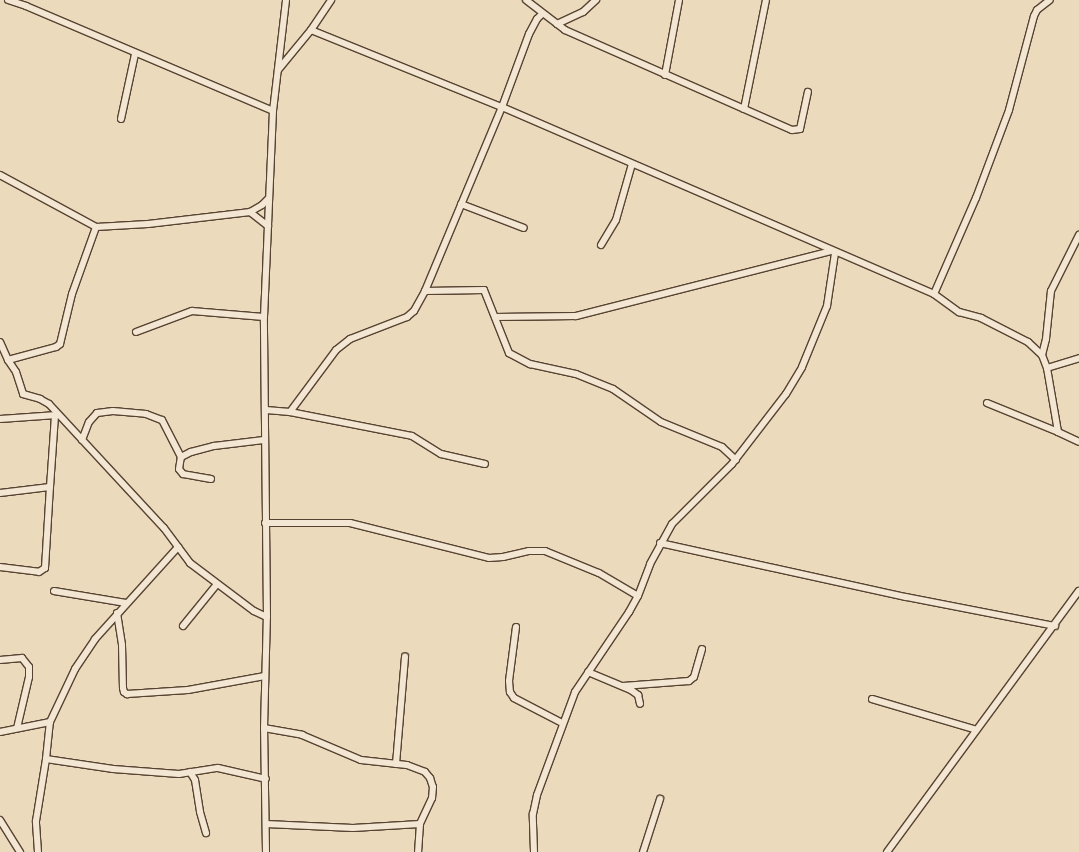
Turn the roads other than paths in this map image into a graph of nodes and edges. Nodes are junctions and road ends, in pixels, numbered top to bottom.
1 (8, 0) edge
2 (286, 0) edge
3 (331, 0) edge
4 (526, 0) edge
5 (596, 0) edge
6 (679, 0) edge
7 (766, 0) edge
8 (1050, 0) edge
9 (544, 13) junction
10 (557, 24) junction
11 (311, 30) junction
12 (135, 54) junction
13 (277, 71) junction
14 (665, 75) junction
15 (808, 92) dead end
16 (502, 107) junction
17 (744, 109) junction
18 (273, 111) junction
19 (121, 118) dead end
20 (632, 164) junction
21 (0, 176) edge
22 (268, 198) junction
23 (461, 204) junction
24 (250, 212) junction
25 (268, 226) junction
26 (96, 227) junction
27 (524, 228) dead end
28 (1079, 235) edge
29 (601, 245) dead end
30 (833, 252) junction
31 (425, 291) junction
32 (934, 294) junction
33 (264, 317) junction
34 (495, 317) junction
35 (136, 332) dead end
36 (0, 342) edge
37 (1042, 355) junction
38 (1079, 358) edge
39 (8, 360) junction
40 (1047, 368) junction
41 (987, 402) dead end
42 (266, 410) junction
43 (290, 412) junction
44 (56, 416) junction
45 (0, 419) edge
46 (1058, 432) junction
47 (82, 440) junction
48 (264, 440) junction
49 (1079, 442) edge
50 (181, 457) junction
51 (736, 460) junction
52 (485, 464) dead end
53 (211, 479) dead end
54 (50, 487) junction
55 (0, 493) edge
56 (265, 523) junction
57 (660, 543) junction
58 (178, 547) junction
59 (0, 567) edge
60 (217, 584) junction
61 (54, 591) dead end
62 (1079, 591) edge
63 (638, 596) junction
64 (126, 603) junction
65 (117, 613) junction
66 (267, 617) junction
67 (183, 626) dead end
68 (1055, 626) junction
69 (516, 627) dead end
70 (702, 649) dead end
71 (405, 656) dead end
72 (0, 660) edge
73 (588, 672) junction
74 (265, 676) junction
75 (623, 686) junction
76 (872, 699) dead end
77 (640, 704) dead end
78 (50, 722) junction
79 (562, 722) junction
80 (17, 728) junction
81 (264, 728) junction
82 (977, 730) junction
83 (0, 732) edge
84 (46, 759) junction
85 (396, 764) junction
86 (190, 772) junction
87 (266, 779) junction
88 (660, 799) dead end
89 (0, 820) edge
90 (266, 824) junction
91 (420, 824) junction
92 (206, 834) dead end
93 (20, 852) edge
94 (38, 852) edge
95 (266, 852) edge
96 (418, 852) edge
97 (534, 852) edge
98 (643, 852) edge
99 (887, 852) edge

1 - 12 street
2 - 13 street
3 - 11 street
4 - 9 street
5 - 10 street
6 - 14 street
7 - 17 street
8 - 32 street
9 - 10 street
9 - 16 street
10 - 14 street
11 - 13 street
11 - 16 street
12 - 18 street
12 - 19 street
13 - 18 street
14 - 17 street
15 - 17 street
16 - 20 street
16 - 23 street
18 - 22 street
20 - 29 street
20 - 30 street
21 - 26 street
22 - 24 street
22 - 25 street
23 - 27 street
23 - 31 street
24 - 25 street
24 - 26 street
25 - 33 street
26 - 39 street
28 - 37 street
30 - 32 street
30 - 34 street
30 - 51 street
31 - 34 street
31 - 43 street
32 - 37 street
33 - 35 street
33 - 42 street
34 - 51 street
36 - 39 street
37 - 40 street
38 - 40 street
39 - 44 street
40 - 46 street
41 - 46 street
42 - 43 street
42 - 48 street
43 - 52 street
44 - 45 street
44 - 47 street
44 - 54 street
46 - 49 street
47 - 50 street
47 - 58 street
48 - 50 street
48 - 56 street
50 - 53 street
51 - 57 street
54 - 55 street
54 - 59 street
56 - 63 street
56 - 66 street
57 - 63 street
57 - 68 street
58 - 60 street
58 - 64 street
60 - 66 street
60 - 67 street
61 - 64 street
62 - 68 street
63 - 73 street
64 - 65 street
65 - 74 street
65 - 78 street
66 - 74 street
68 - 82 street
69 - 79 street
70 - 75 street
71 - 85 street
72 - 80 street
73 - 75 street
73 - 79 street
74 - 81 street
75 - 77 street
76 - 82 street
78 - 80 street
78 - 84 street
79 - 97 street
80 - 83 street
81 - 85 street
81 - 87 street
82 - 99 street
84 - 86 street
84 - 94 street
85 - 91 street
86 - 87 street
86 - 92 street
87 - 90 street
88 - 98 street
89 - 93 street
90 - 91 street
90 - 95 street
91 - 96 street

